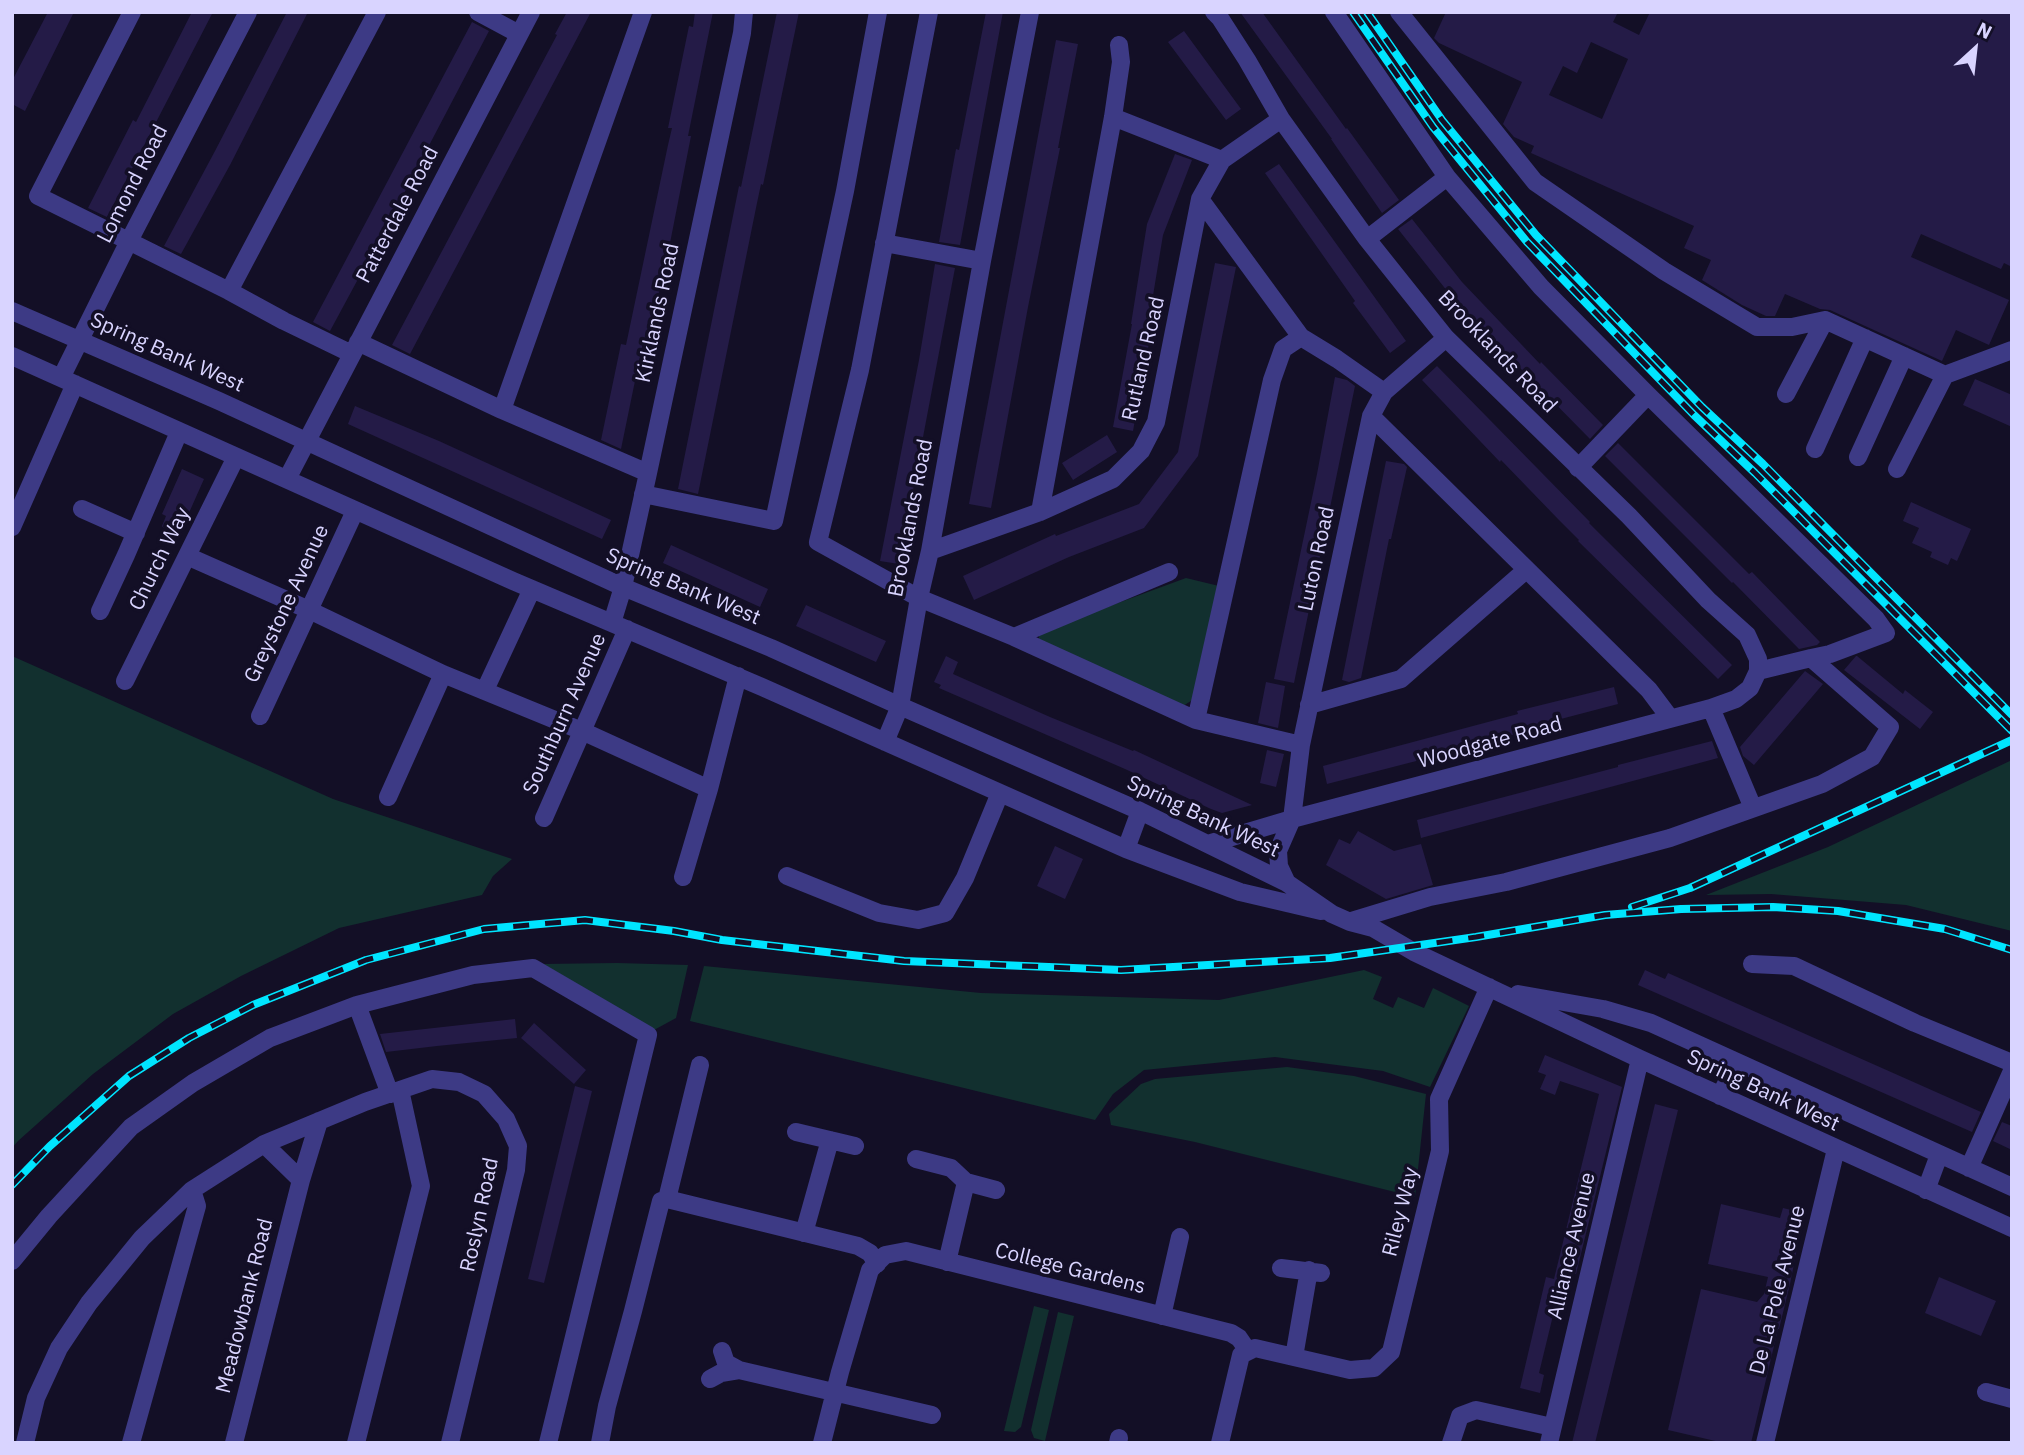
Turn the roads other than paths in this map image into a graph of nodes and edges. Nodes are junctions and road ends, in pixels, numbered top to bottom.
1 (132, 12) edge
2 (248, 12) edge
3 (377, 12) edge
4 (478, 12) edge
5 (531, 12) edge
6 (643, 12) edge
7 (744, 12) edge
8 (878, 12) edge
9 (929, 12) edge
10 (1030, 12) edge
11 (1214, 12) edge
12 (1334, 12) edge
13 (1399, 12) edge
14 (519, 34) junction
15 (1118, 46) dead end
16 (1113, 117) junction
17 (1281, 119) junction
18 (1222, 160) junction
19 (1447, 177) junction
20 (1200, 200) junction
21 (1367, 239) junction
22 (129, 241) junction
23 (884, 243) junction
24 (982, 261) junction
25 (229, 291) junction
26 (12, 311) edge
27 (1825, 320) junction
28 (1301, 337) junction
29 (1446, 338) junction
30 (1865, 338) junction
31 (79, 340) junction
32 (355, 348) junction
33 (2012, 350) edge
34 (12, 356) edge
35 (1904, 356) junction
36 (1945, 375) junction
37 (68, 381) junction
38 (1384, 393) junction
39 (1786, 394) dead end
40 (1648, 395) junction
41 (502, 410) junction
42 (1371, 416) junction
43 (179, 432) junction
44 (308, 441) junction
45 (1815, 449) dead end
46 (236, 457) junction
47 (1858, 457) dead end
48 (1578, 468) junction
49 (1897, 469) dead end
50 (648, 472) junction
51 (287, 480) junction
52 (643, 494) junction
53 (18, 498) edge
54 (82, 509) dead end
55 (355, 511) junction
56 (1040, 512) junction
57 (12, 527) edge
58 (136, 533) junction
59 (930, 551) junction
60 (187, 556) junction
61 (1526, 570) junction
62 (1168, 572) dead end
63 (623, 587) junction
64 (532, 589) junction
65 (919, 598) junction
66 (309, 610) junction
67 (100, 611) dead end
68 (619, 626) junction
69 (1014, 637) junction
70 (1811, 658) junction
71 (1758, 665) junction
72 (443, 674) junction
73 (738, 676) junction
74 (125, 681) dead end
75 (485, 690) junction
76 (1309, 705) junction
77 (900, 706) junction
78 (1711, 708) junction
79 (260, 716) dead end
80 (1670, 718) junction
81 (1196, 720) junction
82 (582, 731) junction
83 (885, 741) junction
84 (1301, 745) junction
85 (709, 789) junction
86 (1000, 793) junction
87 (388, 797) dead end
88 (1754, 808) junction
89 (1140, 811) junction
90 (544, 818) dead end
91 (1292, 819) junction
92 (1209, 844) junction
93 (1126, 849) junction
94 (788, 876) dead end
95 (683, 877) dead end
96 (1287, 883) junction
97 (1332, 914) junction
98 (1350, 922) junction
99 (1752, 964) dead end
100 (1493, 989) junction
101 (357, 1005) junction
102 (1640, 1059) junction
103 (1737, 1062) junction
104 (2012, 1063) edge
105 (700, 1065) dead end
106 (2012, 1070) edge
107 (395, 1092) junction
108 (1720, 1096) junction
109 (319, 1121) junction
110 (796, 1132) dead end
111 (830, 1140) junction
112 (264, 1144) junction
113 (855, 1146) dead end
114 (1836, 1149) junction
115 (1939, 1154) junction
116 (916, 1159) dead end
117 (1969, 1168) junction
118 (301, 1180) junction
119 (966, 1182) junction
120 (2012, 1187) edge
121 (192, 1190) junction
122 (996, 1190) dead end
123 (1926, 1190) junction
124 (667, 1199) junction
125 (2012, 1228) edge
126 (804, 1233) junction
127 (1180, 1237) dead end
128 (12, 1261) edge
129 (947, 1262) junction
130 (877, 1264) junction
131 (1282, 1268) dead end
132 (1162, 1316) junction
133 (722, 1351) dead end
134 (1248, 1351) junction
135 (1294, 1357) junction
136 (739, 1370) junction
137 (710, 1379) dead end
138 (1986, 1392) dead end
139 (835, 1393) junction
140 (2012, 1399) edge
141 (932, 1415) dead end
142 (1551, 1435) edge
143 (25, 1443) edge
144 (131, 1443) edge
145 (234, 1443) edge
146 (356, 1443) edge
147 (450, 1443) edge
148 (548, 1443) edge
149 (600, 1443) edge
150 (822, 1443) edge
151 (1220, 1443) edge
152 (1451, 1443) edge
153 (1765, 1443) edge

1 - 22 street
2 - 22 street, Lomond Road
3 - 25 street
4 - 14 street
5 - 14 street, Patterdale Road
6 - 41 street
7 - 50 street, Kirklands Road
8 - 52 street
9 - 23 street
10 - 24 street, Brooklands Road
11 - 17 street, Brooklands Road
12 - 19 street
13 - 27 street
14 - 32 street, Patterdale Road
15 - 16 street
16 - 18 street
16 - 56 street
17 - 18 street, Rutland Road
17 - 21 street, Brooklands Road
18 - 20 street, Rutland Road
19 - 21 street
19 - 40 street
20 - 28 street
20 - 56 street, Rutland Road
21 - 29 street, Brooklands Road
22 - 25 street
22 - 31 street, Lomond Road
23 - 24 street
23 - 65 street
24 - 59 street, Brooklands Road
25 - 32 street
26 - 31 street, Spring Bank West
27 - 30 street
27 - 39 street
28 - 38 street
28 - 81 street
29 - 38 street, Luton Road
29 - 48 street, Brooklands Road
30 - 35 street
30 - 45 street
31 - 37 street, Lomond Road
31 - 44 street, Spring Bank West
32 - 41 street
32 - 44 street, Patterdale Road
33 - 36 street
34 - 37 street, Spring Bank West
35 - 36 street
35 - 47 street
36 - 49 street
37 - 43 street, Spring Bank West
37 - 53 street, Lomond Road
38 - 42 street, Luton Road
40 - 48 street
40 - 70 street
41 - 50 street
42 - 61 street
42 - 76 street, Luton Road
43 - 46 street, Spring Bank West
43 - 58 street
44 - 51 street, Patterdale Road
44 - 63 street, Spring Bank West
46 - 51 street, Spring Bank West
46 - 60 street, Church Way
48 - 71 street, Brooklands Road
50 - 52 street, Kirklands Road
51 - 55 street, Spring Bank West
52 - 63 street, Kirklands Road
53 - 57 street, Lomond Road
54 - 58 street
55 - 64 street, Spring Bank West
55 - 66 street, Greystone Avenue
56 - 59 street, Rutland Road
58 - 67 street
59 - 65 street, Brooklands Road
60 - 66 street
60 - 74 street, Church Way
61 - 76 street
61 - 80 street
62 - 69 street
63 - 68 street, Kirklands Road
63 - 77 street, Spring Bank West
64 - 68 street, Spring Bank West
64 - 75 street
65 - 69 street
65 - 77 street, Brooklands Road
66 - 72 street
66 - 79 street, Greystone Avenue
68 - 73 street, Spring Bank West
68 - 82 street, Southburn Avenue
69 - 81 street
70 - 71 street
70 - 88 street
71 - 78 street, Woodgate Road
72 - 75 street
72 - 87 street
73 - 83 street, Spring Bank West
73 - 85 street
75 - 82 street
76 - 84 street, Luton Road
77 - 83 street, Brooklands Road
77 - 89 street, Spring Bank West
78 - 80 street, Woodgate Road
78 - 88 street
80 - 91 street, Woodgate Road
81 - 84 street
82 - 85 street
82 - 90 street, Southburn Avenue
83 - 86 street, Spring Bank West
84 - 91 street, Luton Road
85 - 95 street
86 - 93 street, Spring Bank West
86 - 94 street
88 - 98 street
89 - 92 street, Spring Bank West
89 - 93 street
91 - 92 street, Woodgate Road
91 - 96 street, Luton Road
92 - 96 street, Spring Bank West
93 - 97 street, Spring Bank West
96 - 97 street, Spring Bank West
97 - 98 street, Spring Bank West
98 - 100 street, Spring Bank West
99 - 104 street
100 - 102 street, Spring Bank West
100 - 103 street, Spring Bank West
100 - 135 street, Riley Way
101 - 107 street
101 - 128 street
101 - 148 street
102 - 108 street, Spring Bank West
102 - 142 street, Alliance Avenue
103 - 108 street
103 - 115 street, Spring Bank West
105 - 124 street
106 - 117 street
107 - 109 street, Roslyn Road
107 - 146 street
107 - 147 street, Roslyn Road
108 - 114 street, Spring Bank West
109 - 112 street, Roslyn Road
109 - 118 street, Meadowbank Road
110 - 111 street
111 - 113 street
111 - 126 street
112 - 118 street
112 - 121 street, Roslyn Road
114 - 123 street, Spring Bank West
114 - 153 street, De La Pole Avenue
115 - 117 street, Spring Bank West
115 - 123 street
116 - 119 street
117 - 120 street, Spring Bank West
118 - 145 street, Meadowbank Road
119 - 122 street
119 - 129 street
121 - 143 street, Roslyn Road
121 - 144 street
123 - 125 street, Spring Bank West
124 - 126 street
124 - 149 street
126 - 130 street
127 - 132 street
129 - 130 street, College Gardens
129 - 132 street, College Gardens
130 - 139 street
131 - 135 street
132 - 134 street, College Gardens
133 - 136 street
134 - 135 street, Riley Way
134 - 151 street
136 - 137 street
136 - 139 street
138 - 140 street
139 - 141 street
139 - 150 street
142 - 152 street

